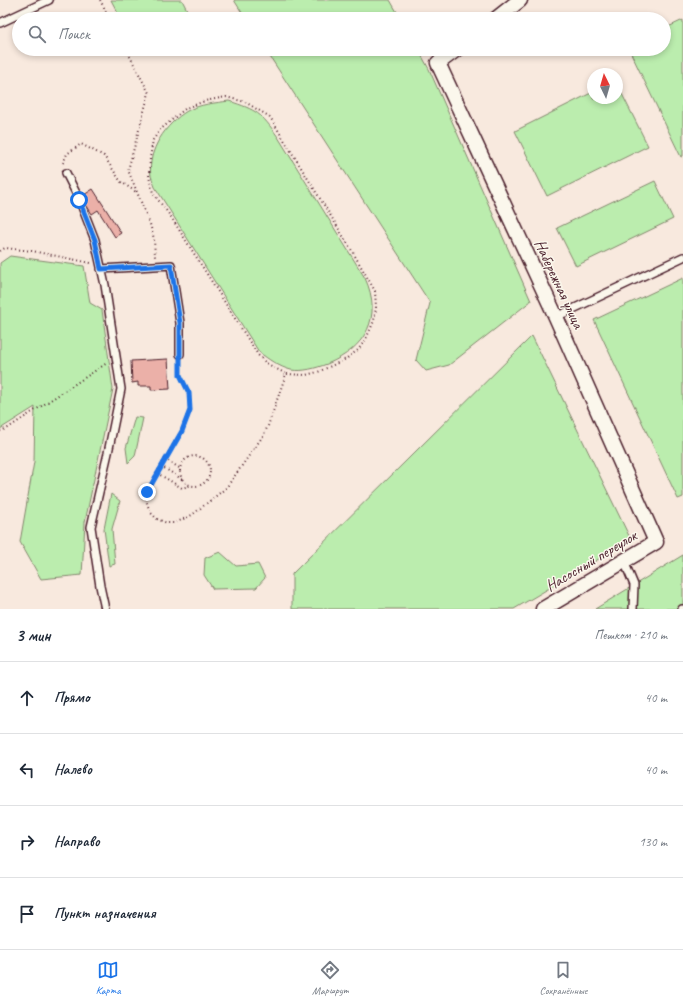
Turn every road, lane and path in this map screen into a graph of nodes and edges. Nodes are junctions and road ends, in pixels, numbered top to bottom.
1 (49, 0) edge
2 (100, 0) edge
3 (520, 0) edge
4 (23, 12) edge
5 (106, 12) edge
6 (505, 12) edge
7 (12, 17) edge
8 (0, 23) edge
9 (130, 56) edge
10 (448, 56) edge
11 (66, 173) joint
12 (137, 192) junction
13 (0, 252) edge
14 (683, 257) edge
15 (156, 266) junction
16 (101, 267) junction
17 (556, 317) junction
18 (180, 354) joint
19 (116, 357) junction
20 (286, 374) junction
21 (0, 431) edge
22 (165, 459) junction
23 (161, 466) junction
24 (180, 468) junction
25 (157, 473) junction
26 (184, 480) junction
27 (192, 485) junction
28 (656, 542) joint
29 (624, 561) junction
30 (105, 609) edge
31 (543, 609) edge
32 (633, 609) edge

1 - 4 lane
2 - 5 path
3 - 6 street
7 - 8 lane
9 - 12 path
10 - 17 street, Набережная улица
11 - 12 path
11 - 16 lane
12 - 15 path
13 - 16 path
14 - 17 lane
15 - 16 lane
15 - 18 lane
16 - 19 lane
17 - 28 street, Набережная улица
18 - 22 path
19 - 21 path
19 - 30 lane
20 - 20 path
20 - 25 path
22 - 23 path
22 - 24 path
23 - 25 path
23 - 26 path
24 - 26 path
24 - 27 path
25 - 27 path
26 - 27 path
28 - 29 street, Насосный переулок
29 - 31 street, Насосный переулок
29 - 32 lane

